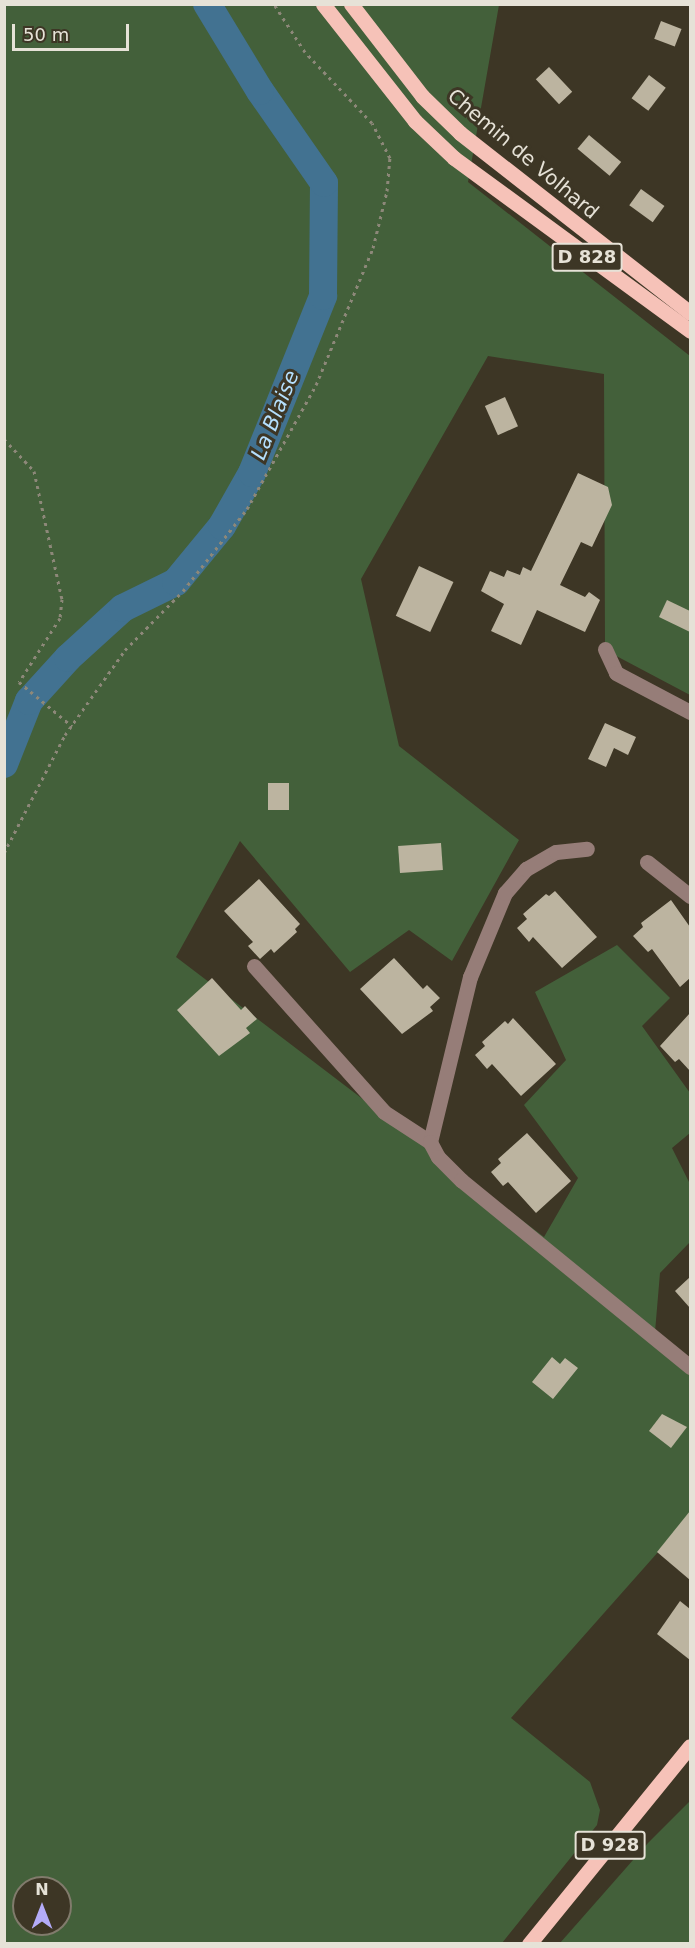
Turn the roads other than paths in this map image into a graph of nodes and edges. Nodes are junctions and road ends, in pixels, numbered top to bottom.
1 (323, 4) edge
2 (351, 4) edge
3 (690, 313) edge
4 (690, 331) edge
5 (605, 649) dead end
6 (690, 712) edge
7 (587, 849) dead end
8 (647, 862) dead end
9 (690, 896) edge
10 (254, 966) dead end
11 (430, 1142) junction
12 (690, 1367) edge
13 (690, 1746) edge
14 (529, 1944) edge

1 - 4 main road, Chemin de Volhard / D 828
2 - 3 main road, Chemin de Volhard / D 828
5 - 6 street
7 - 11 street
8 - 9 street
10 - 11 street
11 - 12 street
13 - 14 main road, D 928

